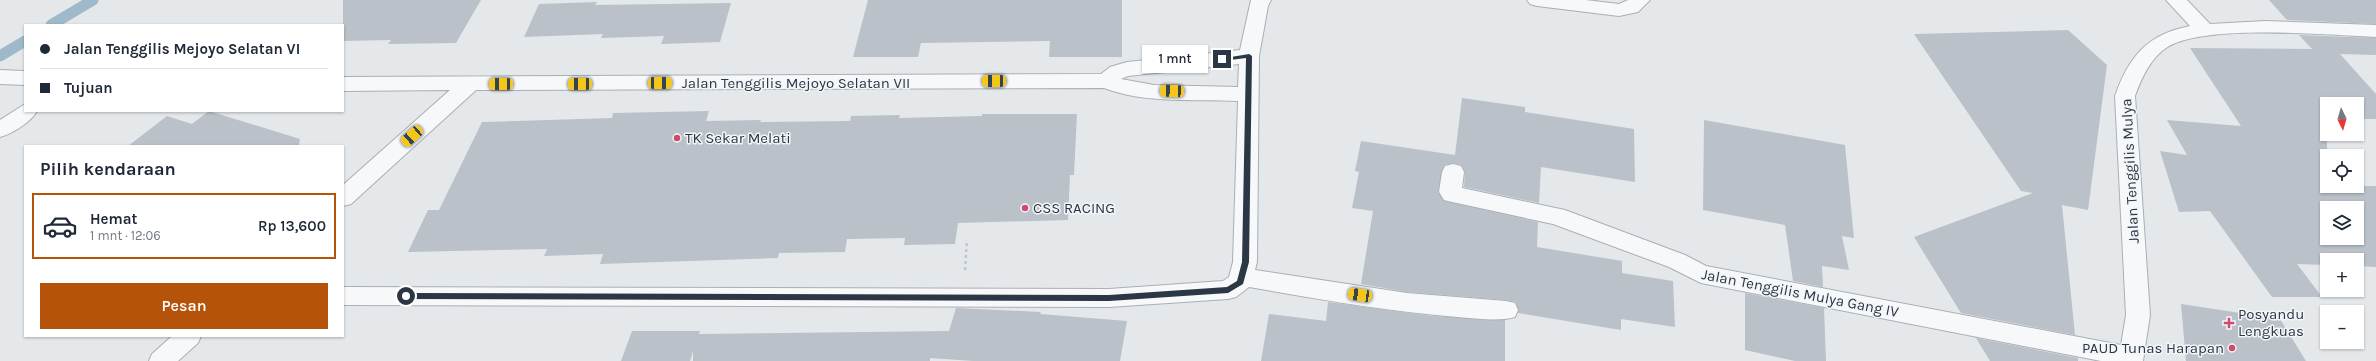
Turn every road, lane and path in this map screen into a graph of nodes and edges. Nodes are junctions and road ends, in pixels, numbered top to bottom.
1 (1261, 0) edge
2 (1537, 0) edge
3 (1640, 0) edge
4 (2176, 0) edge
5 (2205, 30) junction
6 (2376, 31) edge
7 (1249, 56) junction
8 (1, 77) edge
9 (24, 78) edge
10 (1106, 81) junction
11 (344, 84) edge
12 (469, 85) junction
13 (1247, 94) junction
14 (26, 112) edge
15 (0, 130) edge
16 (1453, 172) dead end
17 (344, 197) edge
18 (1243, 277) junction
19 (344, 296) edge
20 (1506, 310) dead end
21 (187, 337) edge
22 (2132, 359) edge
23 (161, 361) edge

1 - 7 street
2 - 3 street
4 - 5 street
5 - 6 street, Jalan Tenggilis Mulya
5 - 22 street, Jalan Tenggilis Mulya
7 - 10 street
7 - 13 street
8 - 9 street
10 - 12 street, Jalan Tenggilis Mejoyo Selatan VII
10 - 13 street, Jalan Tenggilis Mejoyo Selatan VII
11 - 12 street, Jalan Tenggilis Mejoyo Selatan VII
12 - 17 street
13 - 18 street
14 - 15 street
16 - 22 street, Jalan Tenggilis Mulya Gang IV
18 - 19 street
18 - 20 street
21 - 23 street

